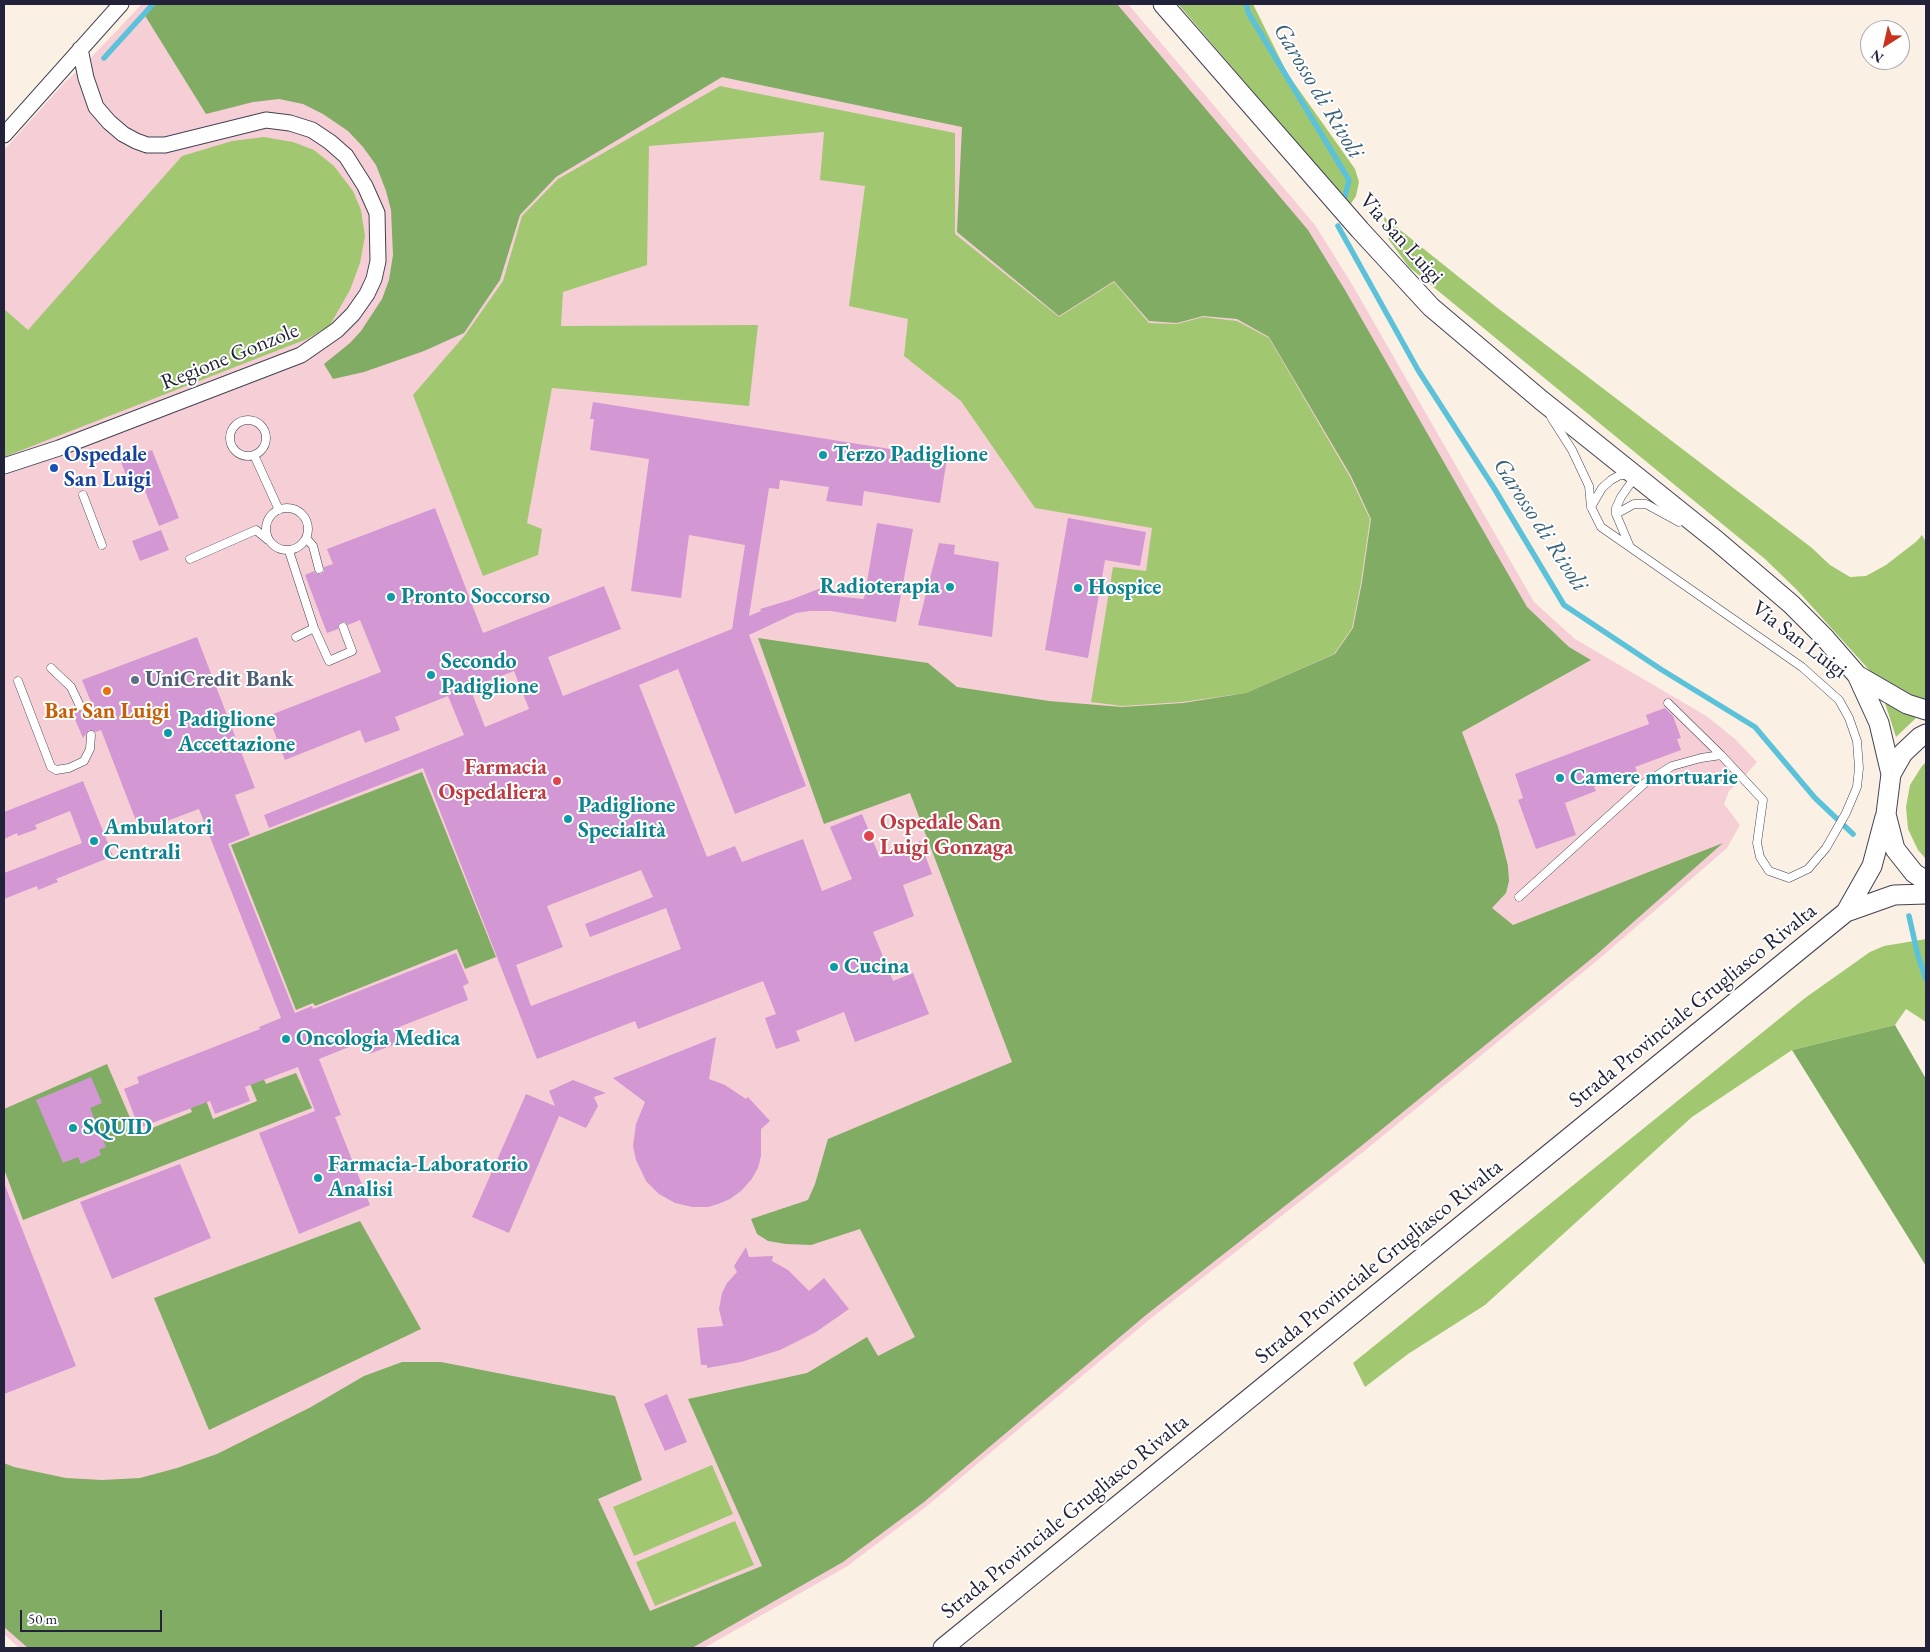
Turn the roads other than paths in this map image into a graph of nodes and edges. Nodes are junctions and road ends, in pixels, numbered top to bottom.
1 (121, 4) edge
2 (1163, 4) edge
3 (80, 50) junction
4 (4, 135) edge
5 (1541, 400) junction
6 (254, 455) junction
7 (4, 466) edge
8 (1636, 475) junction
9 (83, 495) dead end
10 (1591, 507) junction
11 (279, 510) junction
12 (1616, 514) junction
13 (307, 539) junction
14 (270, 541) junction
15 (102, 545) dead end
16 (1630, 547) junction
17 (289, 551) junction
18 (190, 558) dead end
19 (319, 569) dead end
20 (1791, 604) junction
21 (343, 627) dead end
22 (314, 628) junction
23 (296, 637) dead end
24 (51, 668) dead end
25 (1857, 676) junction
26 (18, 681) dead end
27 (1668, 704) dead end
28 (80, 706) dead end
29 (1926, 710) edge
30 (1926, 734) edge
31 (90, 735) dead end
32 (1722, 756) junction
33 (1891, 774) junction
34 (1886, 814) junction
35 (1926, 881) edge
36 (1926, 894) edge
37 (1519, 897) dead end
38 (1846, 912) junction
39 (943, 1648) edge

1 - 3 street
2 - 5 street, Via San Luigi
3 - 4 street
3 - 7 street, Regione Gonzole
5 - 8 street, Via San Luigi
5 - 10 lane, Via San Luigi
6 - 6 lane
6 - 11 lane
8 - 10 lane
8 - 12 lane
8 - 20 street, Via San Luigi
9 - 15 lane
10 - 16 lane, Via San Luigi
11 - 13 lane
11 - 14 lane
12 - 16 lane
12 - 20 lane, Via San Luigi
13 - 17 lane
13 - 19 lane
14 - 17 lane
14 - 18 lane
16 - 32 lane, Via San Luigi
17 - 22 lane
20 - 25 street, Via San Luigi
21 - 22 lane
22 - 23 lane
24 - 28 lane
25 - 29 street, Via San Luigi
25 - 33 street, Via San Luigi
26 - 31 lane
27 - 32 lane, Via San Luigi
30 - 33 street
32 - 37 lane
33 - 34 street
34 - 35 street
34 - 38 street, Strada Provinciale Grugliasco Rivalta
36 - 38 street, Strada Provinciale Grugliasco Rivalta
38 - 39 street, Strada Provinciale Grugliasco Rivalta

